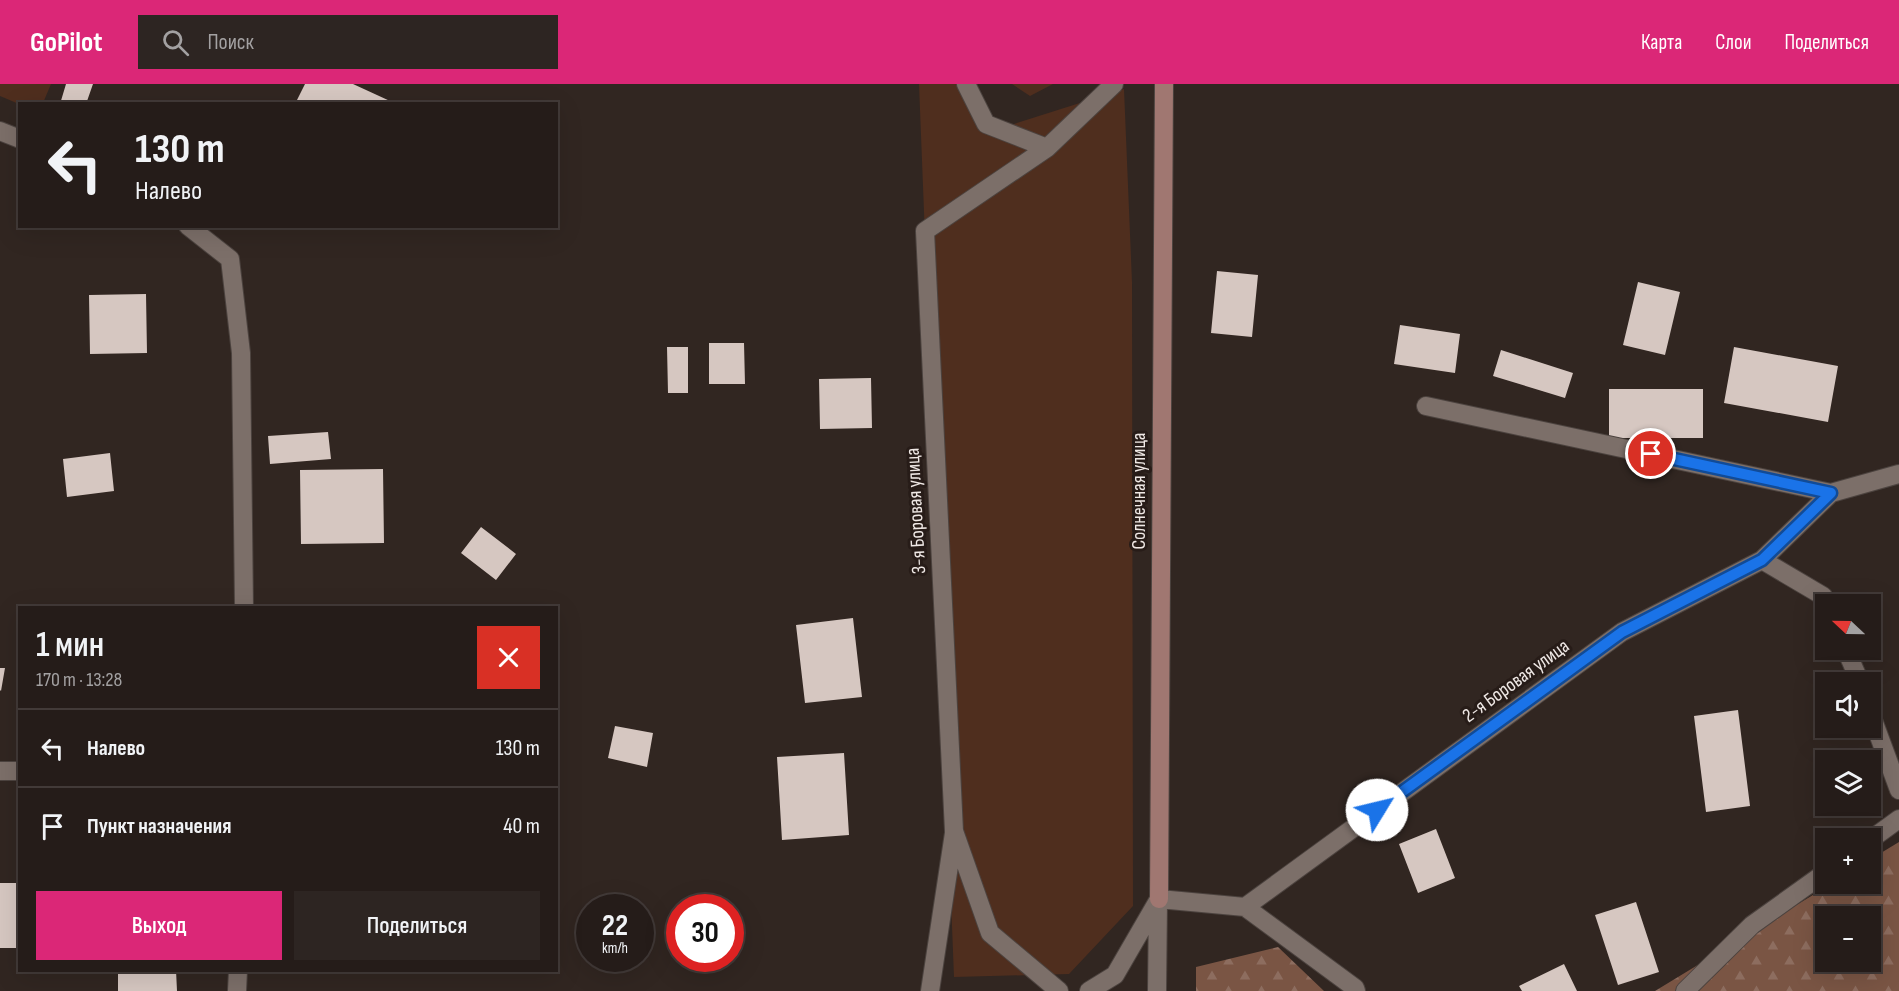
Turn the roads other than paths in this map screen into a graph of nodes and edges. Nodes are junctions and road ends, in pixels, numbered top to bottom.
1 (966, 84) edge
2 (1114, 84) edge
3 (1164, 84) edge
4 (0, 131) edge
5 (18, 139) edge
6 (1047, 148) junction
7 (191, 228) edge
8 (1426, 406) dead end
9 (1899, 474) edge
10 (1831, 493) junction
11 (1762, 560) junction
12 (1820, 594) edge
13 (244, 606) edge
14 (1880, 738) edge
15 (0, 771) edge
16 (18, 771) edge
17 (1899, 790) edge
18 (1899, 819) edge
19 (954, 831) junction
20 (1881, 832) edge
21 (1815, 880) edge
22 (1159, 899) junction
23 (1245, 907) junction
24 (238, 972) edge
25 (237, 991) edge
26 (930, 991) edge
27 (1059, 991) edge
28 (1089, 991) edge
29 (1157, 991) edge
30 (1356, 991) edge
31 (1685, 991) edge

1 - 6 street
2 - 6 street, 3-я Боровая улица
3 - 22 street, Солнечная улица
4 - 5 street
6 - 19 street, 3-я Боровая улица
7 - 13 street
8 - 10 street
9 - 10 street, 2-я Боровая улица
10 - 11 street, 2-я Боровая улица
11 - 12 street
11 - 23 street, 2-я Боровая улица
14 - 17 street
15 - 16 street
18 - 20 street
19 - 26 street
19 - 27 street, 3-я Боровая улица
21 - 31 street
22 - 23 street
22 - 28 street
22 - 29 street
23 - 30 street
24 - 25 street

